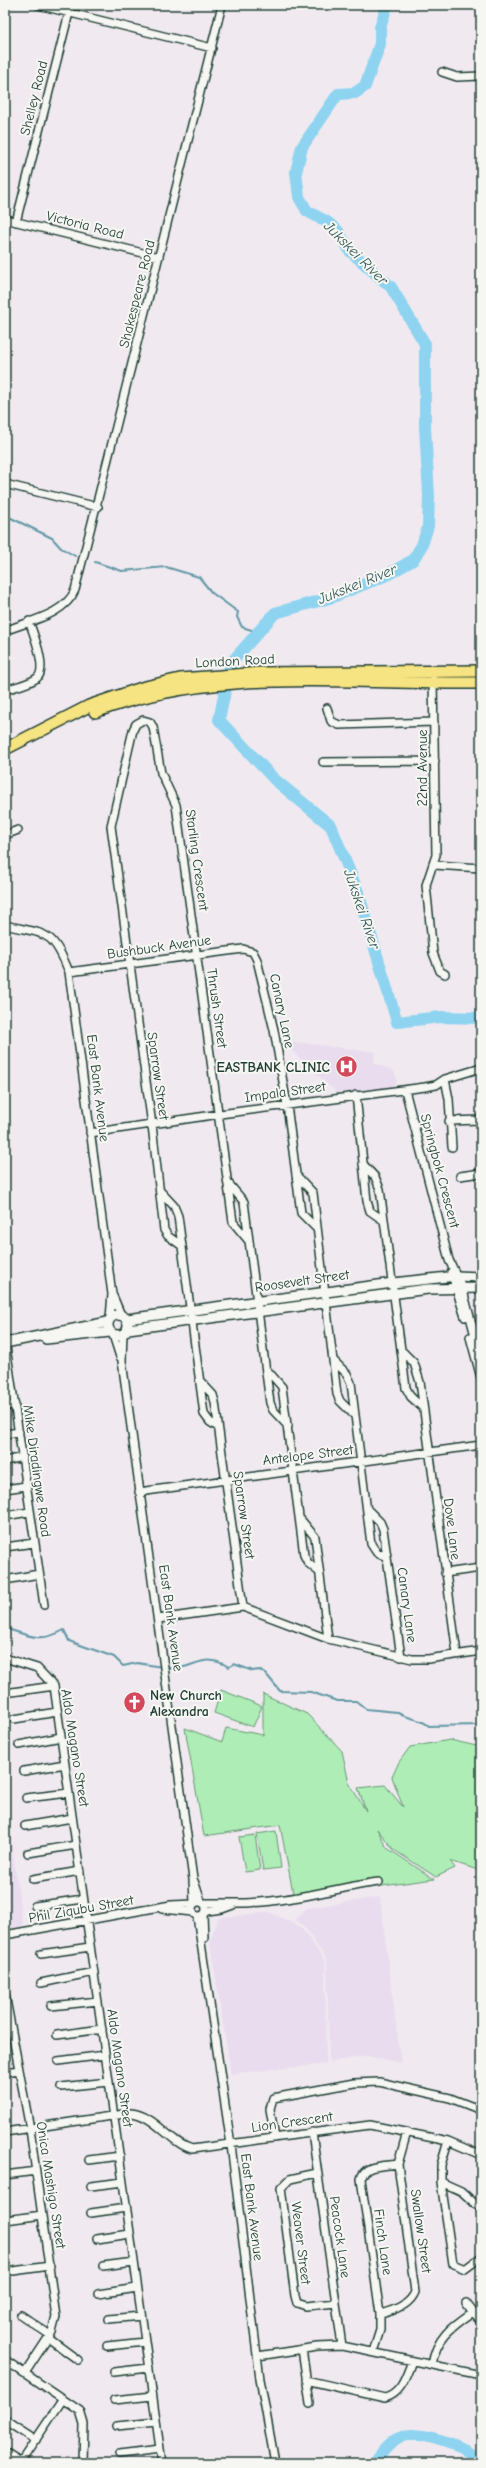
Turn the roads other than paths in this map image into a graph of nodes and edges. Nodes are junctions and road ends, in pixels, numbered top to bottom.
1 (38, 5) edge
2 (71, 5) edge
3 (222, 5) edge
4 (69, 13) junction
5 (212, 48) junction
6 (442, 72) dead end
7 (481, 76) edge
8 (5, 219) edge
9 (16, 222) junction
10 (159, 257) junction
11 (5, 484) edge
12 (98, 507) junction
13 (29, 621) junction
14 (5, 631) edge
15 (481, 671) edge
16 (433, 672) junction
17 (260, 678) junction
18 (481, 683) edge
19 (434, 684) junction
20 (5, 690) edge
21 (327, 708) dead end
22 (434, 722) junction
23 (5, 749) edge
24 (5, 756) edge
25 (435, 761) junction
26 (323, 762) dead end
27 (18, 830) dead end
28 (5, 835) edge
29 (434, 865) junction
30 (481, 868) edge
31 (5, 925) edge
32 (251, 951) joint
33 (196, 954) junction
34 (130, 963) junction
35 (69, 972) junction
36 (445, 974) dead end
37 (481, 1068) edge
38 (444, 1079) junction
39 (405, 1090) junction
40 (356, 1095) junction
41 (287, 1105) junction
42 (220, 1114) junction
43 (481, 1120) edge
44 (449, 1121) junction
45 (152, 1125) junction
46 (90, 1133) junction
47 (452, 1147) dead end
48 (363, 1164) junction
49 (481, 1172) edge
50 (296, 1175) junction
51 (460, 1176) dead end
52 (228, 1184) junction
53 (161, 1191) junction
54 (383, 1220) junction
55 (317, 1229) junction
56 (248, 1240) junction
57 (182, 1246) junction
58 (455, 1276) junction
59 (481, 1277) edge
60 (393, 1283) junction
61 (459, 1288) junction
62 (481, 1288) edge
63 (325, 1293) junction
64 (394, 1293) junction
65 (112, 1294) junction
66 (258, 1301) junction
67 (327, 1303) junction
68 (191, 1311) junction
69 (260, 1312) junction
70 (124, 1317) junction
71 (109, 1320) junction
72 (192, 1321) junction
73 (125, 1332) junction
74 (112, 1334) junction
75 (32, 1338) junction
76 (5, 1342) edge
77 (403, 1352) junction
78 (481, 1358) edge
79 (122, 1361) junction
80 (334, 1362) junction
81 (267, 1370) junction
82 (481, 1378) edge
83 (8, 1379) edge
84 (200, 1382) junction
85 (15, 1405) junction
86 (5, 1406) edge
87 (423, 1408) junction
88 (354, 1416) junction
89 (288, 1426) junction
90 (218, 1427) junction
91 (19, 1432) junction
92 (5, 1434) edge
93 (481, 1445) edge
94 (429, 1453) junction
95 (23, 1457) junction
96 (5, 1460) edge
97 (361, 1462) junction
98 (293, 1470) junction
99 (226, 1480) junction
100 (26, 1486) junction
101 (5, 1489) edge
102 (139, 1492) junction
103 (367, 1509) junction
104 (29, 1512) junction
105 (5, 1516) edge
106 (301, 1520) junction
107 (34, 1543) junction
108 (5, 1547) edge
109 (387, 1558) junction
110 (481, 1568) edge
111 (319, 1572) junction
112 (445, 1573) junction
113 (39, 1574) junction
114 (5, 1580) edge
115 (44, 1604) dead end
116 (243, 1607) junction
117 (158, 1619) junction
118 (328, 1639) junction
119 (481, 1651) edge
120 (457, 1654) junction
121 (401, 1657) junction
122 (5, 1658) edge
123 (54, 1686) junction
124 (12, 1692) dead end
125 (57, 1712) junction
126 (14, 1719) dead end
127 (61, 1737) junction
128 (19, 1745) dead end
129 (65, 1764) junction
130 (24, 1770) dead end
131 (69, 1794) junction
132 (26, 1798) dead end
133 (72, 1818) junction
134 (25, 1826) dead end
135 (76, 1845) junction
136 (28, 1853) dead end
137 (80, 1871) junction
138 (33, 1878) dead end
139 (379, 1882) dead end
140 (83, 1898) junction
141 (198, 1903) junction
142 (233, 1904) junction
143 (35, 1906) dead end
144 (162, 1908) junction
145 (200, 1914) junction
146 (87, 1920) junction
147 (5, 1935) edge
148 (90, 1947) junction
149 (41, 1954) dead end
150 (94, 1972) junction
151 (41, 1983) dead end
152 (5, 1994) edge
153 (98, 2001) junction
154 (51, 2006) dead end
155 (102, 2029) junction
156 (58, 2035) dead end
157 (105, 2055) junction
158 (58, 2061) dead end
159 (19, 2070) junction
160 (5, 2072) edge
161 (109, 2082) junction
162 (61, 2087) dead end
163 (481, 2110) edge
164 (113, 2115) junction
165 (30, 2129) junction
166 (5, 2132) edge
167 (312, 2132) junction
168 (407, 2132) junction
169 (275, 2138) junction
170 (448, 2141) junction
171 (231, 2145) junction
172 (481, 2155) edge
173 (120, 2156) junction
174 (89, 2160) dead end
175 (398, 2164) junction
176 (36, 2171) junction
177 (317, 2173) junction
178 (5, 2175) edge
179 (123, 2182) junction
180 (441, 2182) junction
181 (91, 2186) dead end
182 (126, 2208) junction
183 (481, 2209) edge
184 (91, 2212) dead end
185 (42, 2215) junction
186 (6, 2220) edge
187 (130, 2234) junction
188 (97, 2239) dead end
189 (481, 2257) edge
190 (134, 2262) junction
191 (50, 2266) junction
192 (103, 2266) dead end
193 (13, 2271) dead end
194 (138, 2288) junction
195 (98, 2294) dead end
196 (336, 2303) junction
197 (466, 2303) dead end
198 (473, 2312) junction
199 (380, 2314) junction
200 (21, 2316) dead end
201 (141, 2316) junction
202 (109, 2319) dead end
203 (481, 2321) edge
204 (49, 2337) junction
205 (145, 2342) junction
206 (107, 2346) dead end
207 (342, 2346) junction
208 (302, 2349) junction
209 (374, 2352) junction
210 (258, 2356) junction
211 (5, 2360) edge
212 (78, 2360) dead end
213 (412, 2361) junction
214 (432, 2365) junction
215 (149, 2368) junction
216 (114, 2372) dead end
217 (25, 2373) junction
218 (481, 2375) edge
219 (306, 2380) junction
220 (152, 2396) junction
221 (63, 2398) junction
222 (114, 2400) dead end
223 (310, 2404) dead end
224 (5, 2420) edge
225 (156, 2422) junction
226 (117, 2426) dead end
227 (36, 2440) junction
228 (160, 2449) junction
229 (5, 2452) edge
230 (119, 2454) dead end
231 (20, 2463) edge
232 (83, 2463) edge
233 (162, 2463) edge
234 (275, 2463) edge

1 - 4 street
2 - 4 street, Shelley Road
3 - 5 street, Shakespeare Road
4 - 5 street
4 - 9 street, Shelley Road
5 - 10 street, Shakespeare Road
6 - 7 street
8 - 9 street, Victoria Road
9 - 10 street, Victoria Road
10 - 12 street, Shakespeare Road
11 - 12 street
12 - 13 street, Shakespeare Road
13 - 14 street, Shakespeare Road
13 - 20 street
15 - 16 main road, London Road
16 - 17 main road, London Road
16 - 19 street, 22nd Avenue
17 - 19 main road, London Road
17 - 23 main road, London Road
17 - 24 main road, London Road
18 - 19 main road, London Road
19 - 22 street, 22nd Avenue
21 - 22 street
22 - 25 street, 22nd Avenue
25 - 26 street
25 - 29 street, 22nd Avenue
27 - 28 street
29 - 30 street
29 - 36 street
31 - 35 street, East Bank Avenue
32 - 33 street, Bushbuck Avenue
32 - 41 street, Canary Lane
33 - 34 street, Bushbuck Avenue
33 - 34 street, Starling Crescent
33 - 42 street, Thrush Street
34 - 35 street, Bushbuck Avenue
34 - 45 street, Sparrow Street
35 - 46 street, East Bank Avenue
37 - 38 street, Impala Street
38 - 39 street, Impala Street
38 - 44 street
39 - 40 street, Impala Street
39 - 58 street, Springbok Crescent
40 - 41 street, Impala Street
40 - 48 street
41 - 42 street, Impala Street
41 - 50 street, Canary Lane
42 - 45 street, Impala Street
42 - 52 street, Thrush Street
43 - 44 street
44 - 47 street
45 - 46 street, Impala Street
45 - 53 street, Sparrow Street
46 - 65 street, East Bank Avenue
48 - 54 street
48 - 54 street
49 - 51 street
50 - 55 street, Canary Lane
50 - 55 street
52 - 56 street, Thrush Street
52 - 56 street
53 - 57 street, Sparrow Street
53 - 57 street, Sparrow Street
54 - 60 street
55 - 63 street
56 - 66 street
57 - 68 street, Sparrow Street
58 - 59 street, Roosevelt Street
58 - 60 street, Roosevelt Street
58 - 61 street, Springbok Crescent
60 - 63 street, Roosevelt Street
60 - 64 street
61 - 62 street, Roosevelt Street
61 - 64 street, Roosevelt Street
61 - 78 street, Springbok Crescent
61 - 82 street, Springbok Crescent
63 - 66 street, Roosevelt Street
63 - 67 street
64 - 67 street, Roosevelt Street
64 - 77 street
65 - 70 street, East Bank Avenue
65 - 71 street, East Bank Avenue
66 - 68 street, Roosevelt Street
66 - 69 street
67 - 69 street, Roosevelt Street
67 - 80 street
68 - 70 street, Roosevelt Street
68 - 72 street, Sparrow Street
69 - 72 street, Roosevelt Street
69 - 81 street
70 - 71 street, Roosevelt Street
70 - 73 street
71 - 74 street
71 - 75 street
72 - 73 street, Roosevelt Street
72 - 84 street, Sparrow Street
73 - 74 street, Roosevelt Street
73 - 79 street, East Bank Avenue
74 - 75 street
74 - 79 street, East Bank Avenue
75 - 76 street
76 - 83 street, Mike Diradingwe Road
77 - 87 street, Dove Lane
77 - 87 street
79 - 102 street, East Bank Avenue
80 - 88 street
80 - 88 street, Canary Lane
81 - 89 street
81 - 89 street
83 - 85 street, Mike Diradingwe Road
84 - 90 street, Sparrow Street
84 - 90 street, Sparrow Street
85 - 86 street
85 - 91 street, Mike Diradingwe Road
87 - 94 street, Dove Lane
88 - 97 street, Canary Lane
89 - 98 street
90 - 99 street, Sparrow Street
91 - 92 street
91 - 95 street, Mike Diradingwe Road
93 - 94 street, Antelope Street
94 - 97 street, Antelope Street
94 - 112 street, Dove Lane
95 - 96 street
95 - 100 street, Mike Diradingwe Road
97 - 98 street, Antelope Street
97 - 103 street, Canary Lane
98 - 99 street, Antelope Street
98 - 106 street
99 - 102 street, Antelope Street
99 - 116 street, Sparrow Street
100 - 101 street
100 - 104 street, Mike Diradingwe Road
102 - 117 street, East Bank Avenue
103 - 109 street, Canary Lane
103 - 109 street, Canary Lane
104 - 105 street
104 - 107 street, Mike Diradingwe Road
106 - 111 street
106 - 111 street
107 - 108 street
107 - 113 street, Mike Diradingwe Road
109 - 121 street, Canary Lane
110 - 112 street
111 - 118 street
112 - 120 street, Dove Lane
113 - 114 street
113 - 115 street, Mike Diradingwe Road
116 - 117 street
116 - 118 street
117 - 141 street, East Bank Avenue
118 - 121 street
119 - 120 street
120 - 121 street
122 - 123 street, Aldo Magano Street
123 - 124 street
123 - 125 street, Aldo Magano Street
125 - 126 street
125 - 127 street, Aldo Magano Street
127 - 128 street
127 - 129 street, Aldo Magano Street
129 - 130 street
129 - 131 street, Aldo Magano Street
131 - 132 street
131 - 133 street, Aldo Magano Street
133 - 134 street
133 - 135 street, Aldo Magano Street
135 - 136 street
135 - 137 street, Aldo Magano Street
137 - 138 street
137 - 140 street, Aldo Magano Street
139 - 142 street
140 - 143 street
140 - 146 street, Aldo Magano Street
141 - 142 street, Phil Ziqubu Street
141 - 144 street, Phil Ziqubu Street
141 - 145 street
141 - 145 street
142 - 145 street, Phil Ziqubu Street
144 - 145 street, Phil Ziqubu Street
144 - 146 street, Phil Ziqubu Street
145 - 171 street, East Bank Avenue
146 - 147 street, Phil Ziqubu Street
146 - 148 street, Aldo Magano Street
148 - 149 street
148 - 150 street, Aldo Magano Street
150 - 151 street
150 - 153 street, Aldo Magano Street
152 - 159 street, Onica Mashigo Street
153 - 154 street
153 - 155 street, Aldo Magano Street
155 - 156 street
155 - 157 street, Aldo Magano Street
157 - 158 street
157 - 161 street, Aldo Magano Street
159 - 160 street
159 - 165 street, Onica Mashigo Street
161 - 162 street
161 - 164 street, Aldo Magano Street
163 - 169 street
164 - 165 street, Lion Crescent
164 - 171 street, Lion Crescent
164 - 173 street, Aldo Magano Street
165 - 166 street, Lion Crescent
165 - 176 street, Onica Mashigo Street
167 - 168 street, Lion Crescent
167 - 169 street, Lion Crescent
167 - 177 street, Peacock Lane
168 - 170 street, Lion Crescent
168 - 175 street, Swallow Street
169 - 171 street, Lion Crescent
170 - 172 street, Lion Crescent
170 - 180 street
171 - 210 street, East Bank Avenue
173 - 174 street
173 - 179 street, Aldo Magano Street
175 - 199 street, Swallow Street
175 - 199 street, Finch Lane
176 - 178 street
176 - 185 street, Onica Mashigo Street
177 - 196 street, Peacock Lane
177 - 196 street, Weaver Street
179 - 181 street
179 - 182 street, Aldo Magano Street
180 - 183 street
180 - 189 street
182 - 184 street
182 - 187 street, Aldo Magano Street
185 - 186 street
185 - 191 street, Onica Mashigo Street
187 - 188 street
187 - 190 street, Aldo Magano Street
190 - 192 street
190 - 194 street, Aldo Magano Street
191 - 193 street
191 - 204 street, Onica Mashigo Street
194 - 195 street
194 - 201 street, Aldo Magano Street
196 - 207 street, Peacock Lane
197 - 198 street
198 - 203 street
198 - 214 street
199 - 209 street, Finch Lane
200 - 204 street
201 - 202 street
201 - 205 street, Aldo Magano Street
204 - 212 street
204 - 217 street, Onica Mashigo Street
205 - 206 street
205 - 215 street, Aldo Magano Street
207 - 208 street
207 - 209 street
208 - 210 street
208 - 219 street
209 - 213 street
210 - 234 street, East Bank Avenue
211 - 217 street
213 - 214 street
213 - 219 street
214 - 218 street
215 - 216 street
215 - 220 street, Aldo Magano Street
217 - 221 street
219 - 223 street
220 - 222 street
220 - 225 street, Aldo Magano Street
221 - 227 street
221 - 232 street
224 - 227 street
225 - 226 street
225 - 228 street, Aldo Magano Street
227 - 231 street
228 - 230 street
228 - 233 street, Aldo Magano Street
229 - 231 street

